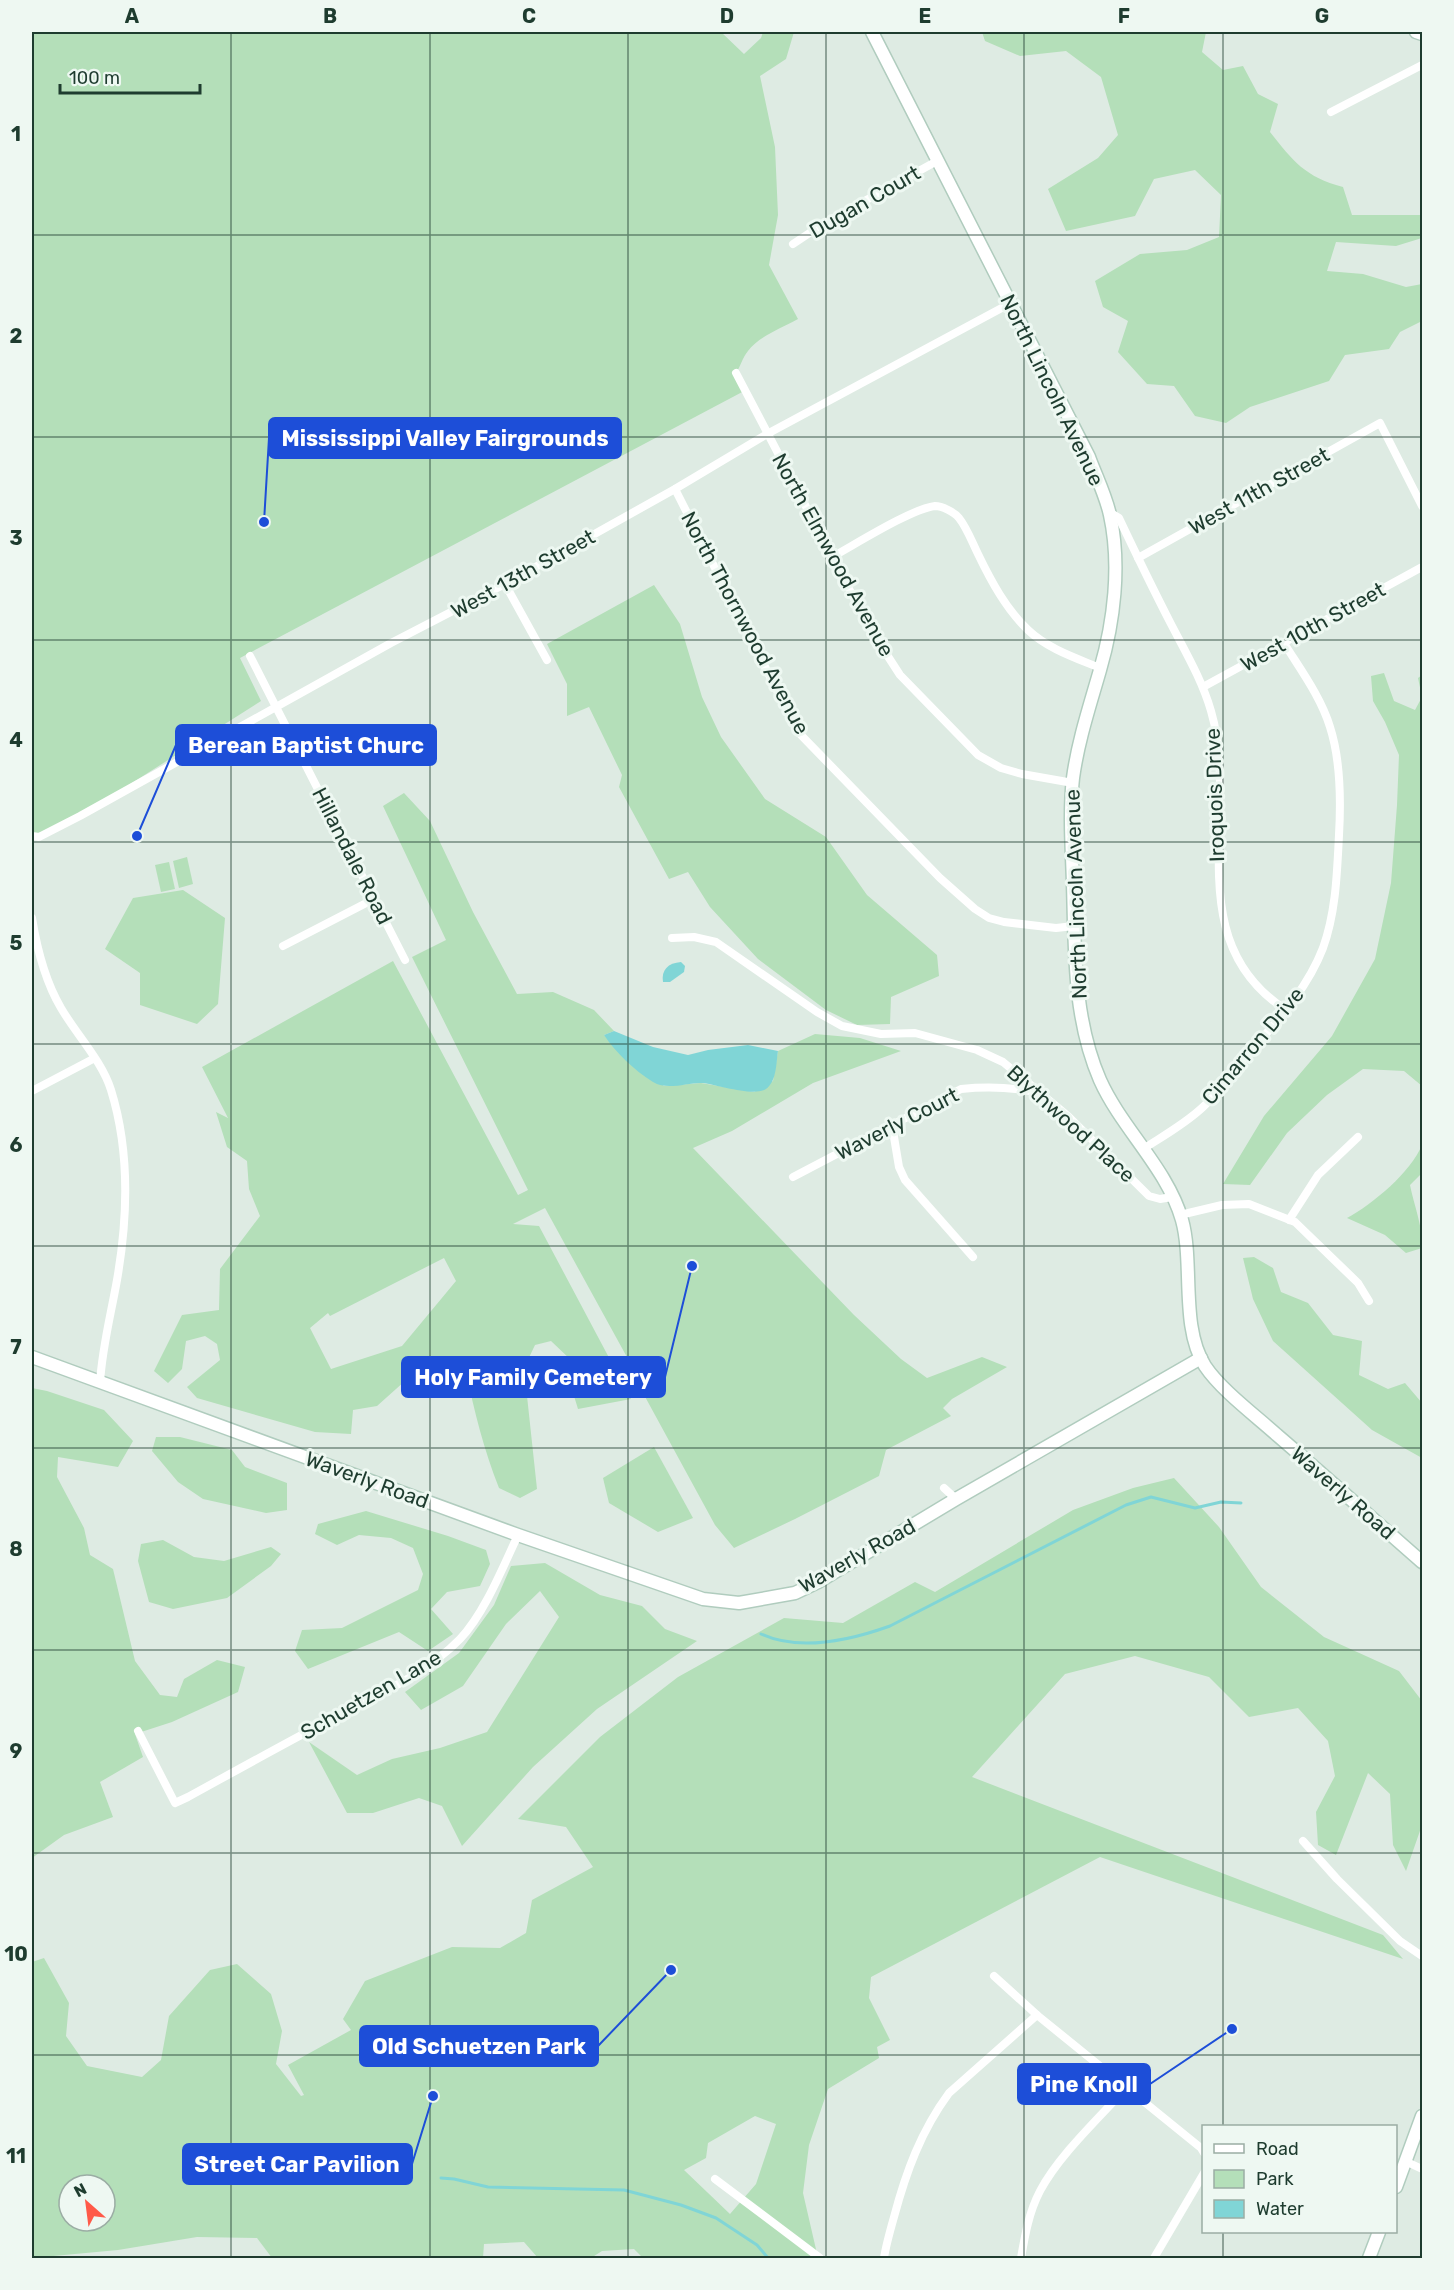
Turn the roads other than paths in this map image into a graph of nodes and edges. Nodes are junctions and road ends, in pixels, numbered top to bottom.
1 (872, 32) edge
2 (1416, 32) edge
3 (1422, 34) edge
4 (1422, 65) edge
5 (1331, 112) dead end
6 (937, 161) junction
7 (793, 244) dead end
8 (1011, 303) junction
9 (736, 373) dead end
10 (767, 434) junction
11 (675, 489) junction
12 (1422, 506) edge
13 (1109, 512) junction
14 (832, 557) junction
15 (1138, 558) junction
16 (1422, 567) edge
17 (505, 584) junction
18 (1284, 643) junction
19 (250, 656) dead end
20 (547, 660) dead end
21 (1100, 668) junction
22 (1203, 687) junction
23 (277, 707) junction
24 (1073, 783) junction
25 (32, 836) edge
26 (374, 899) junction
27 (32, 918) edge
28 (1074, 926) junction
29 (672, 938) dead end
30 (283, 946) dead end
31 (405, 960) dead end
32 (1286, 1010) junction
33 (93, 1059) junction
34 (32, 1091) edge
35 (1042, 1093) junction
36 (892, 1125) junction
37 (1358, 1137) dead end
38 (1143, 1149) junction
39 (793, 1177) dead end
40 (1172, 1197) junction
41 (1180, 1215) junction
42 (1289, 1220) junction
43 (973, 1257) dead end
44 (1369, 1301) dead end
45 (32, 1357) edge
46 (1201, 1358) junction
47 (99, 1383) junction
48 (944, 1488) dead end
49 (956, 1499) junction
50 (518, 1536) junction
51 (1422, 1562) edge
52 (138, 1731) dead end
53 (1303, 1840) dead end
54 (1422, 1956) edge
55 (994, 1976) dead end
56 (1037, 2015) junction
57 (1127, 2086) junction
58 (1422, 2116) edge
59 (1202, 2150) edge
60 (1405, 2161) junction
61 (1422, 2169) edge
62 (1202, 2176) edge
63 (715, 2180) dead end
64 (1397, 2182) edge
65 (1379, 2233) edge
66 (820, 2259) edge
67 (884, 2259) edge
68 (1021, 2259) edge
69 (1154, 2259) edge
70 (1369, 2259) edge

1 - 6 street, North Lincoln Avenue
2 - 3 street
4 - 5 street
6 - 7 street, Dugan Court
6 - 8 street, North Lincoln Avenue
8 - 10 street, West 13th Street
8 - 13 street, North Lincoln Avenue
9 - 10 street, North Elmwood Avenue
10 - 11 street, West 13th Street
10 - 14 street, North Elmwood Avenue
11 - 17 street, West 13th Street
11 - 28 street, North Thornwood Avenue
12 - 15 street, West 11th Street
13 - 15 street, Iroquois Drive
13 - 21 street, North Lincoln Avenue
14 - 21 street
14 - 24 street, North Elmwood Avenue
15 - 22 street, Iroquois Drive
16 - 18 street, West 10th Street
17 - 20 street
17 - 23 street, West 13th Street
18 - 22 street, West 10th Street
18 - 32 street, Cimarron Drive
19 - 23 street, Hillandale Road
21 - 24 street, North Lincoln Avenue
22 - 32 street, Iroquois Drive
23 - 25 street, West 13th Street
23 - 26 street, Hillandale Road
24 - 28 street, North Lincoln Avenue
26 - 30 street
26 - 31 street, Hillandale Road
27 - 33 street
28 - 38 street, North Lincoln Avenue
29 - 35 street, Blythwood Place
32 - 38 street, Cimarron Drive
33 - 34 street
33 - 47 street
35 - 36 street, Waverly Court
35 - 40 street, Blythwood Place
36 - 39 street, Waverly Court
36 - 43 street
37 - 42 street
38 - 40 street, North Lincoln Avenue
40 - 41 street, North Lincoln Avenue
41 - 42 street
41 - 46 street, North Lincoln Avenue
42 - 44 street
45 - 47 street, Waverly Road
46 - 49 street, Waverly Road
46 - 51 street, Waverly Road
47 - 50 street, Waverly Road
48 - 49 street
49 - 50 street, Waverly Road
50 - 52 street, Schuetzen Lane
53 - 54 street
55 - 56 street
56 - 57 street
56 - 67 street
57 - 59 street
57 - 68 street
58 - 60 street
60 - 61 street
60 - 64 street
62 - 69 street
63 - 66 street
65 - 70 street

